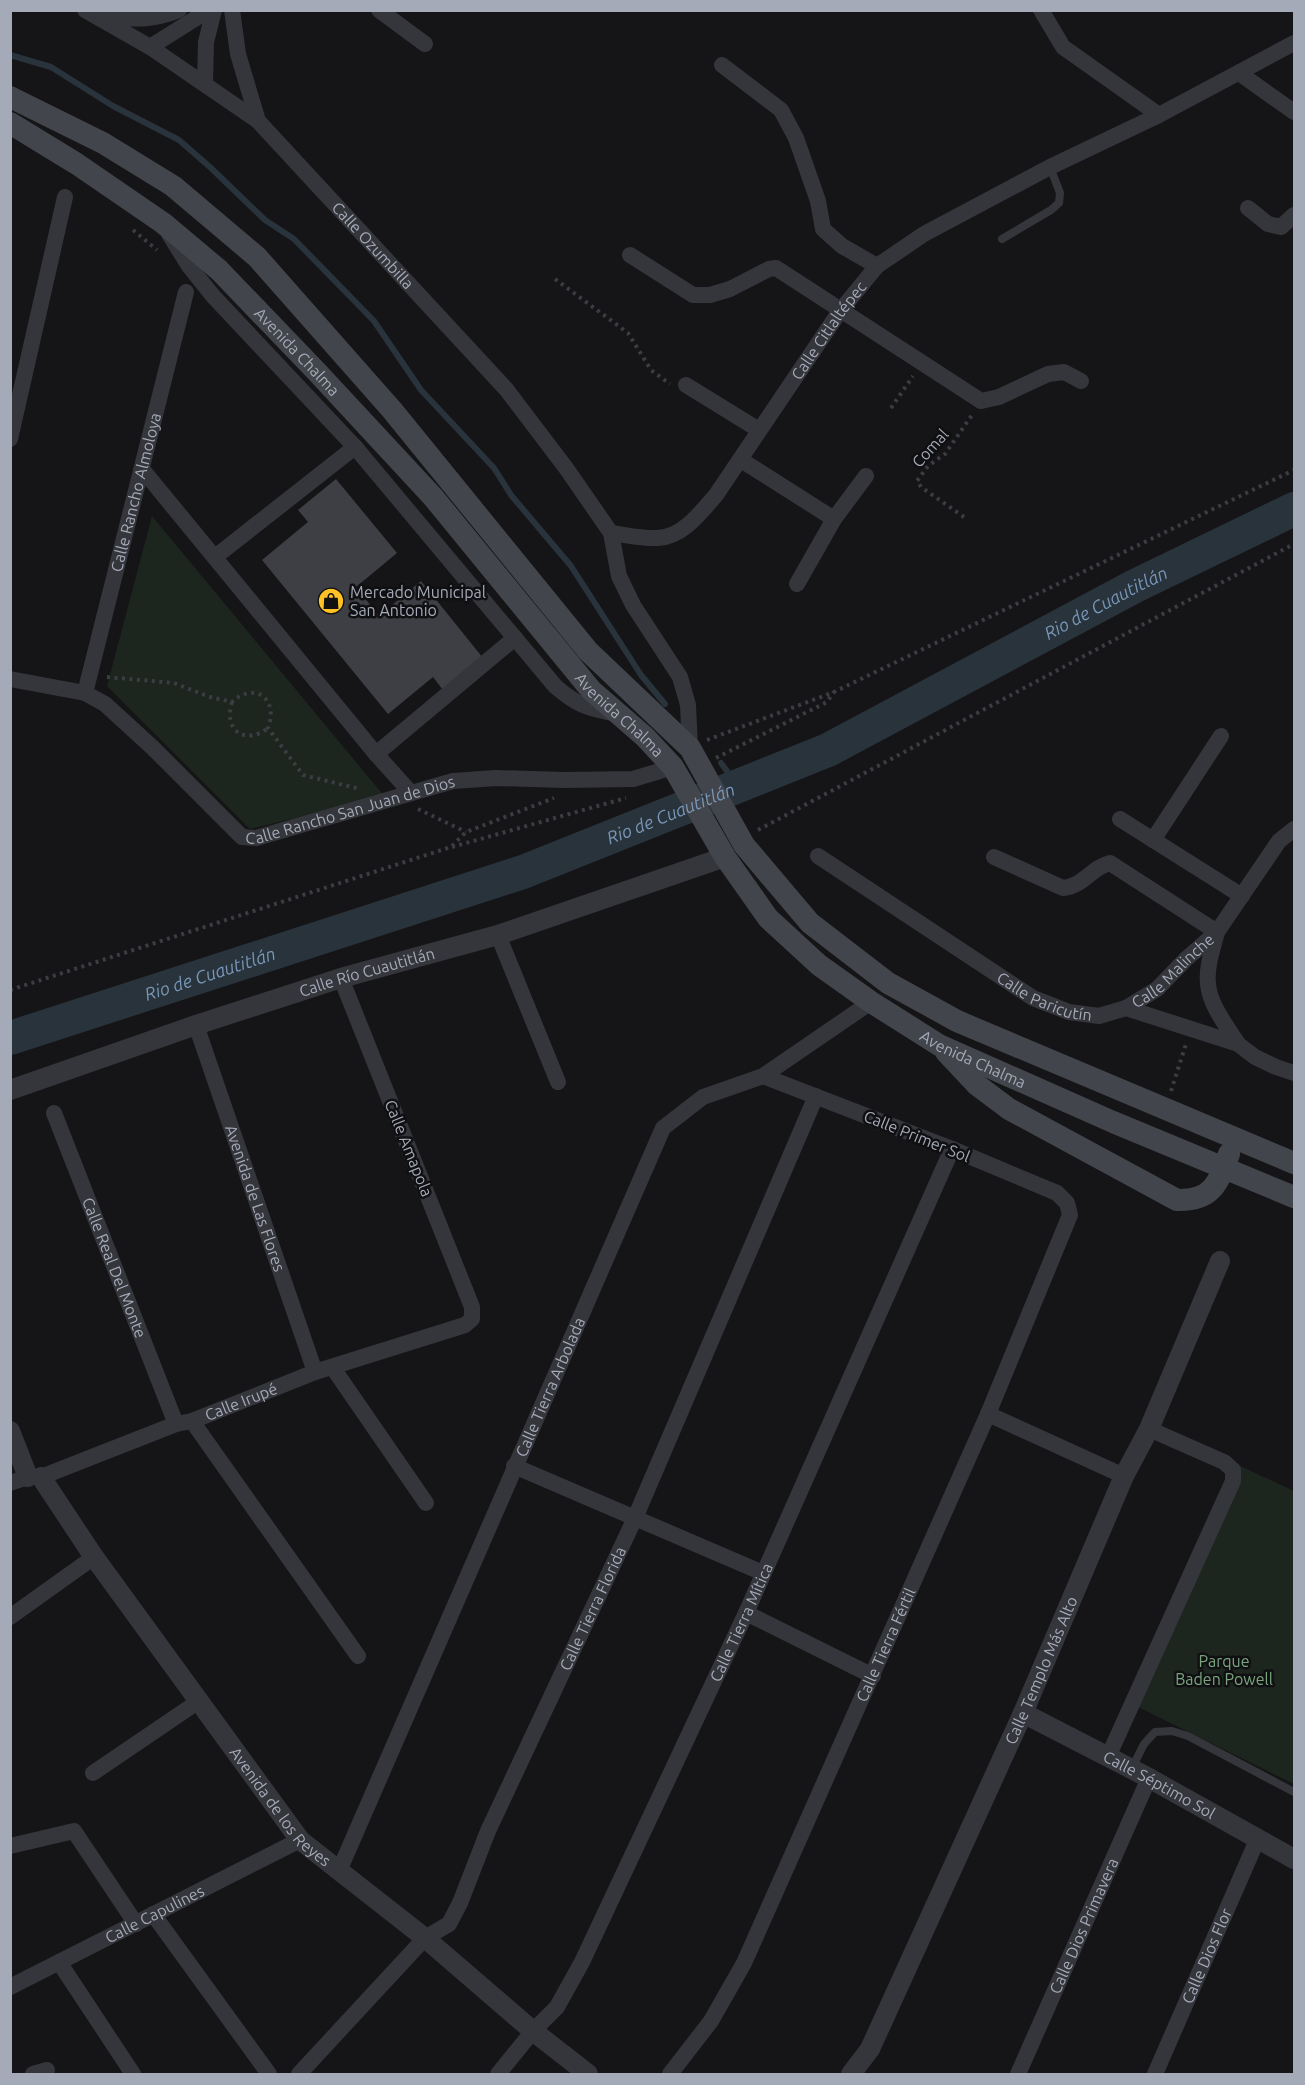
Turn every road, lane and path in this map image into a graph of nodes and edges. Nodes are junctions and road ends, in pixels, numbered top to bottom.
1 (179, 10) edge
2 (212, 10) edge
3 (232, 10) edge
4 (379, 10) edge
5 (1041, 10) edge
6 (85, 12) edge
7 (1294, 43) edge
8 (425, 44) dead end
9 (150, 47) junction
10 (722, 65) dead end
11 (1239, 72) junction
12 (205, 83) junction
13 (10, 97) edge
14 (1294, 112) edge
15 (1159, 115) junction
16 (258, 121) junction
17 (10, 123) edge
18 (1050, 167) junction
19 (65, 196) dead end
20 (1248, 208) dead end
21 (1294, 215) edge
22 (163, 223) junction
23 (128, 225) dead end
24 (1002, 239) dead end
25 (158, 251) dead end
26 (630, 255) dead end
27 (877, 266) junction
28 (555, 279) dead end
29 (186, 292) dead end
30 (840, 311) junction
31 (922, 363) junction
32 (1081, 381) dead end
33 (686, 385) joint
34 (981, 401) junction
35 (891, 408) dead end
36 (759, 430) junction
37 (10, 439) edge
38 (355, 447) junction
39 (741, 460) junction
40 (142, 469) junction
41 (1294, 470) edge
42 (866, 476) dead end
43 (964, 518) dead end
44 (834, 519) junction
45 (611, 533) junction
46 (1294, 544) edge
47 (215, 557) junction
48 (797, 584) dead end
49 (515, 638) junction
50 (89, 675) junction
51 (10, 679) edge
52 (85, 693) junction
53 (232, 702) junction
54 (618, 714) junction
55 (268, 728) junction
56 (1221, 736) dead end
57 (376, 754) junction
58 (697, 756) junction
59 (673, 767) junction
60 (361, 789) dead end
61 (404, 795) junction
62 (635, 795) dead end
63 (1120, 819) dead end
64 (1294, 829) edge
65 (741, 839) junction
66 (1152, 840) junction
67 (451, 847) junction
68 (818, 856) dead end
69 (725, 857) junction
70 (994, 857) dead end
71 (1242, 896) junction
72 (1217, 932) junction
73 (498, 935) junction
74 (341, 978) junction
75 (10, 990) edge
76 (871, 1002) junction
77 (1126, 1008) junction
78 (196, 1025) junction
79 (1191, 1029) junction
80 (1238, 1044) junction
81 (939, 1045) junction
82 (1294, 1073) edge
83 (763, 1076) junction
84 (558, 1082) dead end
85 (10, 1090) edge
86 (816, 1096) junction
87 (1165, 1109) junction
88 (54, 1113) dead end
89 (1234, 1138) junction
90 (952, 1149) junction
91 (1294, 1163) edge
92 (1224, 1168) junction
93 (1294, 1197) edge
94 (1067, 1203) joint
95 (1220, 1261) dead end
96 (472, 1318) joint
97 (333, 1368) junction
98 (315, 1372) junction
99 (988, 1414) junction
100 (184, 1422) junction
101 (1149, 1429) junction
102 (10, 1431) edge
103 (514, 1466) junction
104 (1124, 1476) junction
105 (26, 1479) edge
106 (426, 1503) dead end
107 (635, 1518) junction
108 (94, 1557) junction
109 (763, 1573) junction
110 (746, 1613) junction
111 (10, 1617) edge
112 (358, 1656) dead end
113 (873, 1676) junction
114 (200, 1701) junction
115 (1023, 1713) junction
116 (1108, 1757) junction
117 (93, 1773) dead end
118 (1140, 1774) junction
119 (1294, 1792) edge
120 (1258, 1838) junction
121 (300, 1840) junction
122 (10, 1846) edge
123 (1294, 1859) edge
124 (339, 1871) junction
125 (153, 1914) junction
126 (136, 1924) junction
127 (425, 1938) junction
128 (59, 1962) junction
129 (10, 1987) edge
130 (532, 2031) junction
131 (133, 2074) edge
132 (269, 2074) edge
133 (299, 2074) edge
134 (498, 2074) edge
135 (588, 2074) edge
136 (670, 2074) edge
137 (851, 2074) edge
138 (1018, 2074) edge
139 (1155, 2074) edge

1 - 6 street
2 - 9 street
2 - 12 street
3 - 16 street
4 - 8 street
5 - 15 street
6 - 9 street, Calle Ozumbilla
7 - 11 street, Calle Citlaltépec
9 - 12 street, Calle Ozumbilla
10 - 27 street
11 - 14 street
11 - 15 street, Calle Citlaltépec
12 - 16 street, Calle Ozumbilla
13 - 58 main road, Avenida Chalma
15 - 18 street, Calle Citlaltépec
16 - 45 street, Calle Ozumbilla
17 - 22 main road, Avenida Chalma
18 - 24 lane
18 - 27 street, Calle Citlaltépec
19 - 37 street
20 - 21 street
22 - 38 street
22 - 54 main road, Avenida Chalma
23 - 25 path
26 - 30 street
27 - 30 street, Calle Citlaltépec
28 - 33 path
29 - 40 street, Calle Rancho Almoloya
30 - 31 street
30 - 36 street, Calle Citlaltépec
31 - 34 street
31 - 35 path
32 - 34 street
33 - 36 street
34 - 43 path, Comal
36 - 39 street, Calle Citlaltépec
38 - 47 street
38 - 49 street
39 - 44 street
39 - 45 street, Calle Citlaltépec
40 - 47 street
40 - 50 street, Calle Rancho Almoloya
41 - 58 path
42 - 44 street
44 - 48 street
45 - 58 street
46 - 65 path
47 - 57 street
49 - 54 street
49 - 57 street
50 - 52 street, Calle Rancho Almoloya
50 - 53 path
51 - 52 street, Calle Rancho San Juan de Dios
52 - 61 street, Calle Rancho San Juan de Dios
53 - 55 path
53 - 55 path
54 - 59 main road, Avenida Chalma
55 - 60 path
56 - 66 street
57 - 61 street
58 - 65 main road, Avenida Chalma
59 - 61 street, Calle Rancho San Juan de Dios
59 - 69 main road, Avenida Chalma
61 - 67 path
62 - 67 path
63 - 66 street
64 - 71 street, Calle Malinche
65 - 87 main road, Avenida Chalma
66 - 71 street
67 - 75 path
68 - 77 street, Calle Paricutín
69 - 73 street, Calle Río Cuautitlán
69 - 76 main road, Avenida Chalma
70 - 72 street
71 - 72 street, Calle Malinche
72 - 77 street, Calle Malinche
72 - 80 street, Calle Malinche
73 - 74 street, Calle Río Cuautitlán
73 - 84 street
74 - 78 street, Calle Río Cuautitlán
74 - 96 street, Calle Amapola
76 - 81 main road, Avenida Chalma
76 - 83 street, Calle Tierra Arbolada
77 - 79 street
78 - 85 street, Calle Río Cuautitlán
78 - 98 street, Avenida de Las Flores
79 - 80 street
79 - 87 path
80 - 82 street
81 - 92 main road, Avenida Chalma
81 - 92 main road
83 - 86 street, Calle Primer Sol
83 - 103 street, Calle Tierra Arbolada
86 - 90 street, Calle Primer Sol
86 - 107 street, Calle Tierra Florida
87 - 89 main road, Avenida Chalma
88 - 100 street, Calle Real Del Monte
89 - 91 main road, Avenida Chalma
89 - 92 main road
90 - 94 street, Calle Primer Sol
90 - 109 street, Calle Tierra Mítica
92 - 93 main road, Avenida Chalma
94 - 99 street, Calle Tierra Fértil
95 - 101 street, Calle Templo Más Alto
96 - 97 street, Calle Irupé
97 - 98 street, Calle Irupé
97 - 106 street
98 - 100 street, Calle Irupé
99 - 104 street
99 - 113 street, Calle Tierra Fértil
100 - 105 street, Calle Irupé
100 - 112 street, Calle Real Del Monte
101 - 104 street, Calle Templo Más Alto
101 - 116 street
102 - 105 street, Avenida de los Reyes
103 - 107 street
103 - 124 street, Calle Tierra Arbolada
104 - 115 street, Calle Templo Más Alto
105 - 108 street, Avenida de los Reyes
107 - 109 street
107 - 127 street, Calle Tierra Florida
108 - 111 street
108 - 114 street, Avenida de los Reyes
109 - 110 street, Calle Tierra Mítica
110 - 113 street
110 - 130 street, Calle Tierra Mítica
113 - 136 street, Calle Tierra Fértil
114 - 117 street
114 - 121 street, Avenida de los Reyes
115 - 116 street, Calle Séptimo Sol
115 - 137 street, Calle Templo Más Alto
116 - 118 street, Calle Séptimo Sol
118 - 119 lane
118 - 120 street, Calle Séptimo Sol
118 - 138 street, Calle Dios Primavera
120 - 123 street, Calle Séptimo Sol
120 - 139 street, Calle Dios Flor
121 - 124 street, Avenida de los Reyes
121 - 125 street, Calle Capulines
122 - 126 street
124 - 127 street, Avenida de los Reyes
125 - 126 street, Calle Capulines
125 - 132 street
126 - 128 street, Calle Capulines
127 - 130 street, Avenida de los Reyes
127 - 133 street, Calle Tierra Florida
128 - 129 street, Calle Capulines
128 - 131 street
130 - 134 street, Calle Tierra Mítica
130 - 135 street, Avenida de los Reyes

